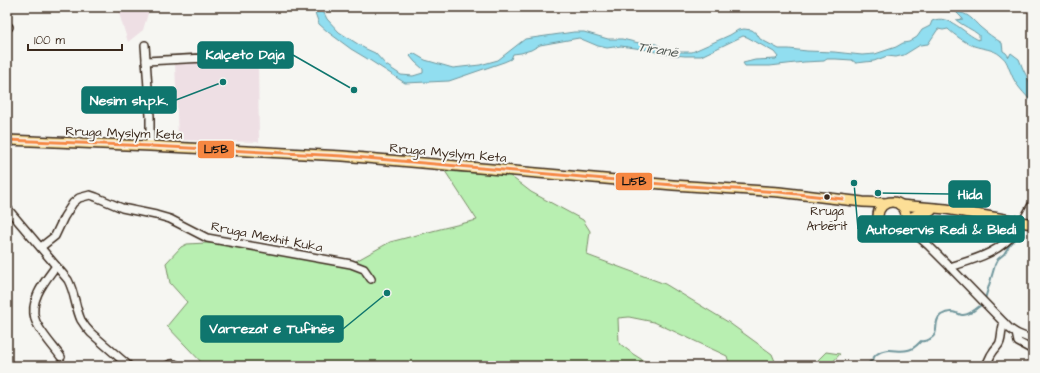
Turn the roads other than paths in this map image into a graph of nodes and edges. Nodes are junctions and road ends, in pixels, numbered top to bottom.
1 (145, 45) dead end
2 (278, 58) dead end
3 (146, 61) junction
4 (7, 140) edge
5 (150, 146) junction
6 (862, 202) junction
7 (886, 203) junction
8 (1033, 203) edge
9 (900, 205) junction
10 (7, 208) edge
11 (946, 210) junction
12 (878, 217) junction
13 (903, 222) junction
14 (1019, 224) junction
15 (1033, 224) edge
16 (895, 229) junction
17 (914, 232) junction
18 (41, 248) junction
19 (56, 266) junction
20 (950, 267) junction
21 (371, 279) dead end
22 (1002, 321) junction
23 (1016, 333) junction
24 (1033, 340) edge
25 (1033, 350) edge
26 (61, 357) dead end
27 (129, 366) edge
28 (167, 366) edge
29 (178, 366) edge
30 (985, 366) edge

1 - 3 street
2 - 3 street
3 - 5 street
4 - 5 main road, Rruga Myslym Keta
5 - 6 main road, Rruga Myslym Keta
6 - 7 main road, Rruga Myslym Keta
6 - 12 main road
7 - 9 main road
7 - 12 main road
8 - 14 street
9 - 11 main road
9 - 13 main road
10 - 18 street
11 - 13 main road
11 - 14 main road
12 - 16 main road
13 - 16 main road
13 - 17 street
14 - 15 main road, bridge
14 - 20 street
16 - 17 street
17 - 20 street
18 - 19 street
18 - 21 street, Rruga Mexhit Kuka
19 - 26 street
19 - 27 street
20 - 22 street
22 - 23 street
22 - 30 street
23 - 24 street
23 - 25 street
28 - 29 street

